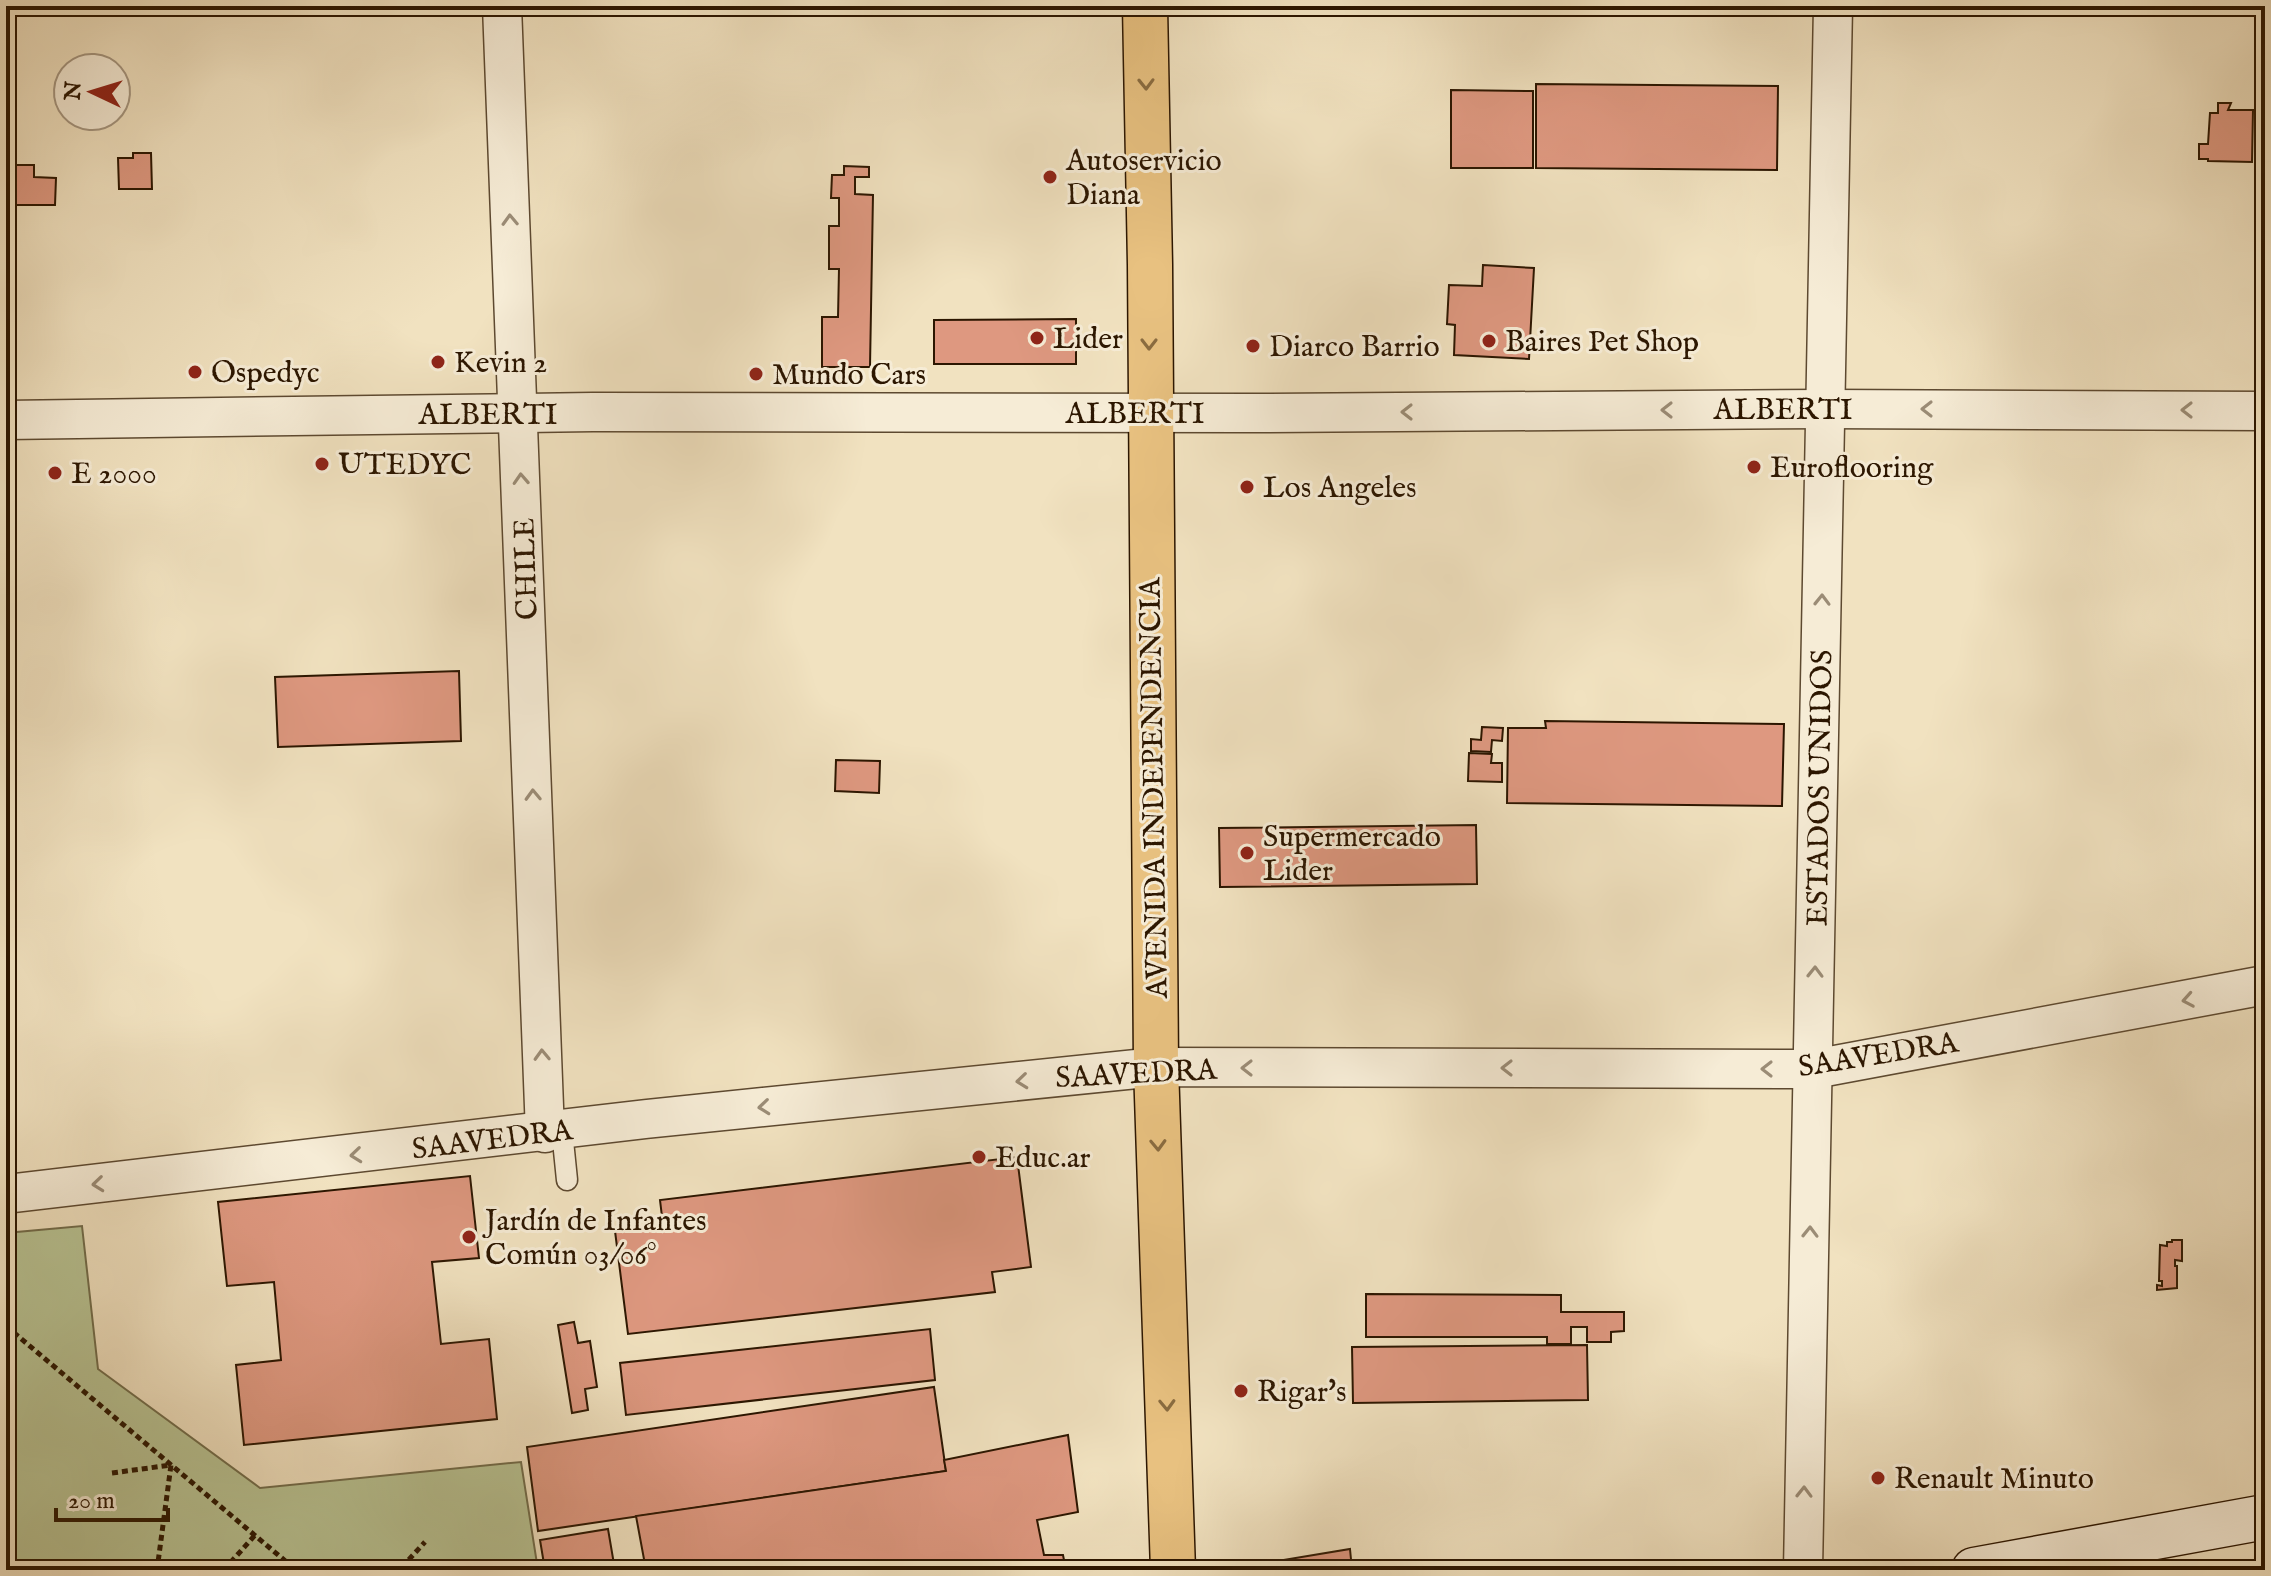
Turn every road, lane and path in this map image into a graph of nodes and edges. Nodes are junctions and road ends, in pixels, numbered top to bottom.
1 (502, 6) edge
2 (1145, 6) edge
3 (1833, 6) edge
4 (1826, 409) junction
5 (2265, 411) edge
6 (517, 413) junction
7 (1149, 413) junction
8 (6, 420) edge
9 (2265, 985) edge
10 (1156, 1067) junction
11 (1814, 1069) junction
12 (554, 1132) junction
13 (567, 1180) dead end
14 (6, 1194) edge
15 (6, 1326) edge
16 (171, 1465) junction
17 (112, 1473) dead end
18 (2265, 1517) edge
19 (255, 1535) junction
20 (425, 1542) dead end
21 (402, 1567) dead end
22 (157, 1570) edge
23 (224, 1570) edge
24 (296, 1570) edge
25 (1173, 1570) edge
26 (1803, 1570) edge
27 (1974, 1570) edge

6 -> 1 street, CHILE
2 -> 7 main road, AVENIDA INDEPENDENCIA
3 - 4 street, ESTADOS UNIDOS
5 -> 4 street, ALBERTI
4 -> 7 street, ALBERTI
11 -> 4 street, ESTADOS UNIDOS
6 - 7 street, ALBERTI
6 - 8 street, ALBERTI
12 -> 6 street, CHILE
7 - 10 main road, AVENIDA INDEPENDENCIA
9 -> 11 street, SAAVEDRA
11 -> 10 street, SAAVEDRA
10 -> 12 street, SAAVEDRA
10 -> 25 main road, AVENIDA INDEPENDENCIA
26 -> 11 street, ESTADOS UNIDOS
12 - 13 lane
12 -> 14 street, SAAVEDRA
15 - 16 path
16 - 17 path
16 - 19 path
16 - 22 path
18 - 27 main road
19 - 23 path
19 - 24 path
20 - 21 path

